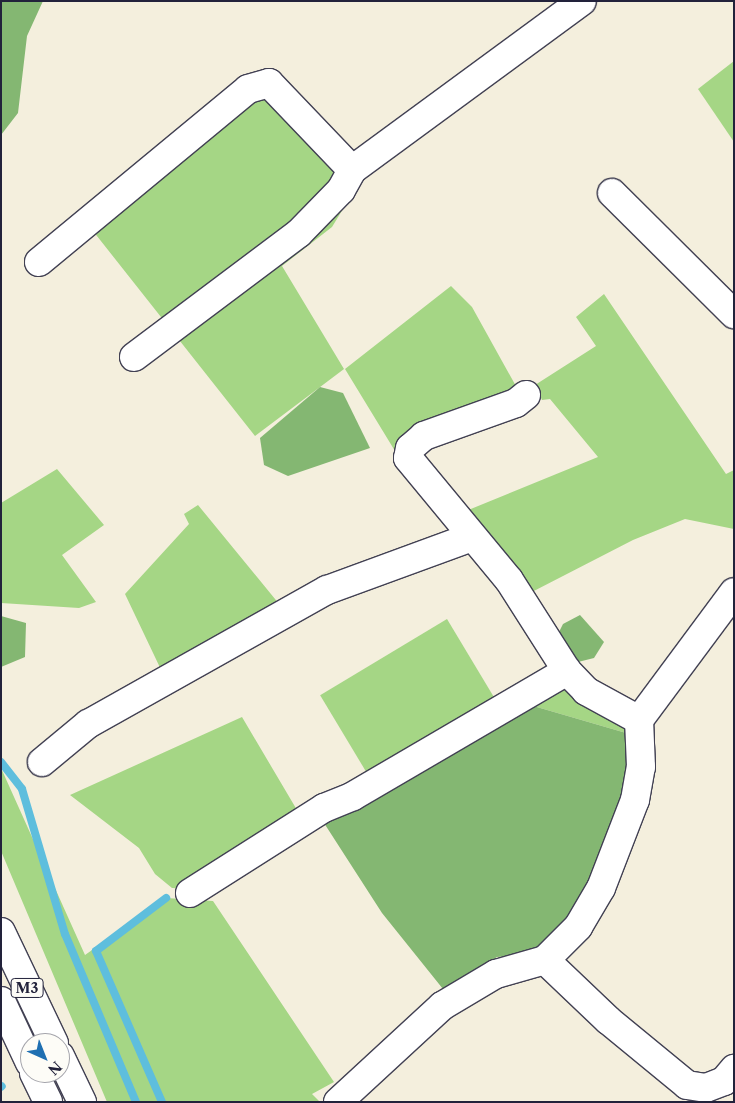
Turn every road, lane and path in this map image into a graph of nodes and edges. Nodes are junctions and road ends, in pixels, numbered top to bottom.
1 (582, 1) edge
2 (352, 170) junction
3 (612, 193) dead end
4 (39, 262) dead end
5 (734, 314) edge
6 (134, 357) dead end
7 (526, 395) dead end
8 (472, 537) junction
9 (734, 592) edge
10 (567, 671) junction
11 (639, 720) junction
12 (42, 762) dead end
13 (190, 893) dead end
14 (1, 932) edge
15 (545, 960) junction
16 (1, 1001) edge
17 (49, 1033) edge
18 (20, 1042) edge
19 (734, 1068) edge
20 (70, 1077) edge
21 (39, 1083) edge
22 (48, 1102) edge
23 (82, 1102) edge
24 (338, 1102) edge

1 - 2 main road
2 - 4 main road
2 - 6 main road
3 - 5 main road
7 - 8 main road
8 - 10 main road
8 - 12 main road
9 - 11 main road
10 - 11 main road
10 - 13 main road
11 - 15 main road
14 - 17 main road, M3
15 - 19 main road
15 - 24 main road
16 - 18 main road, M3
20 - 23 main road
21 - 22 main road

